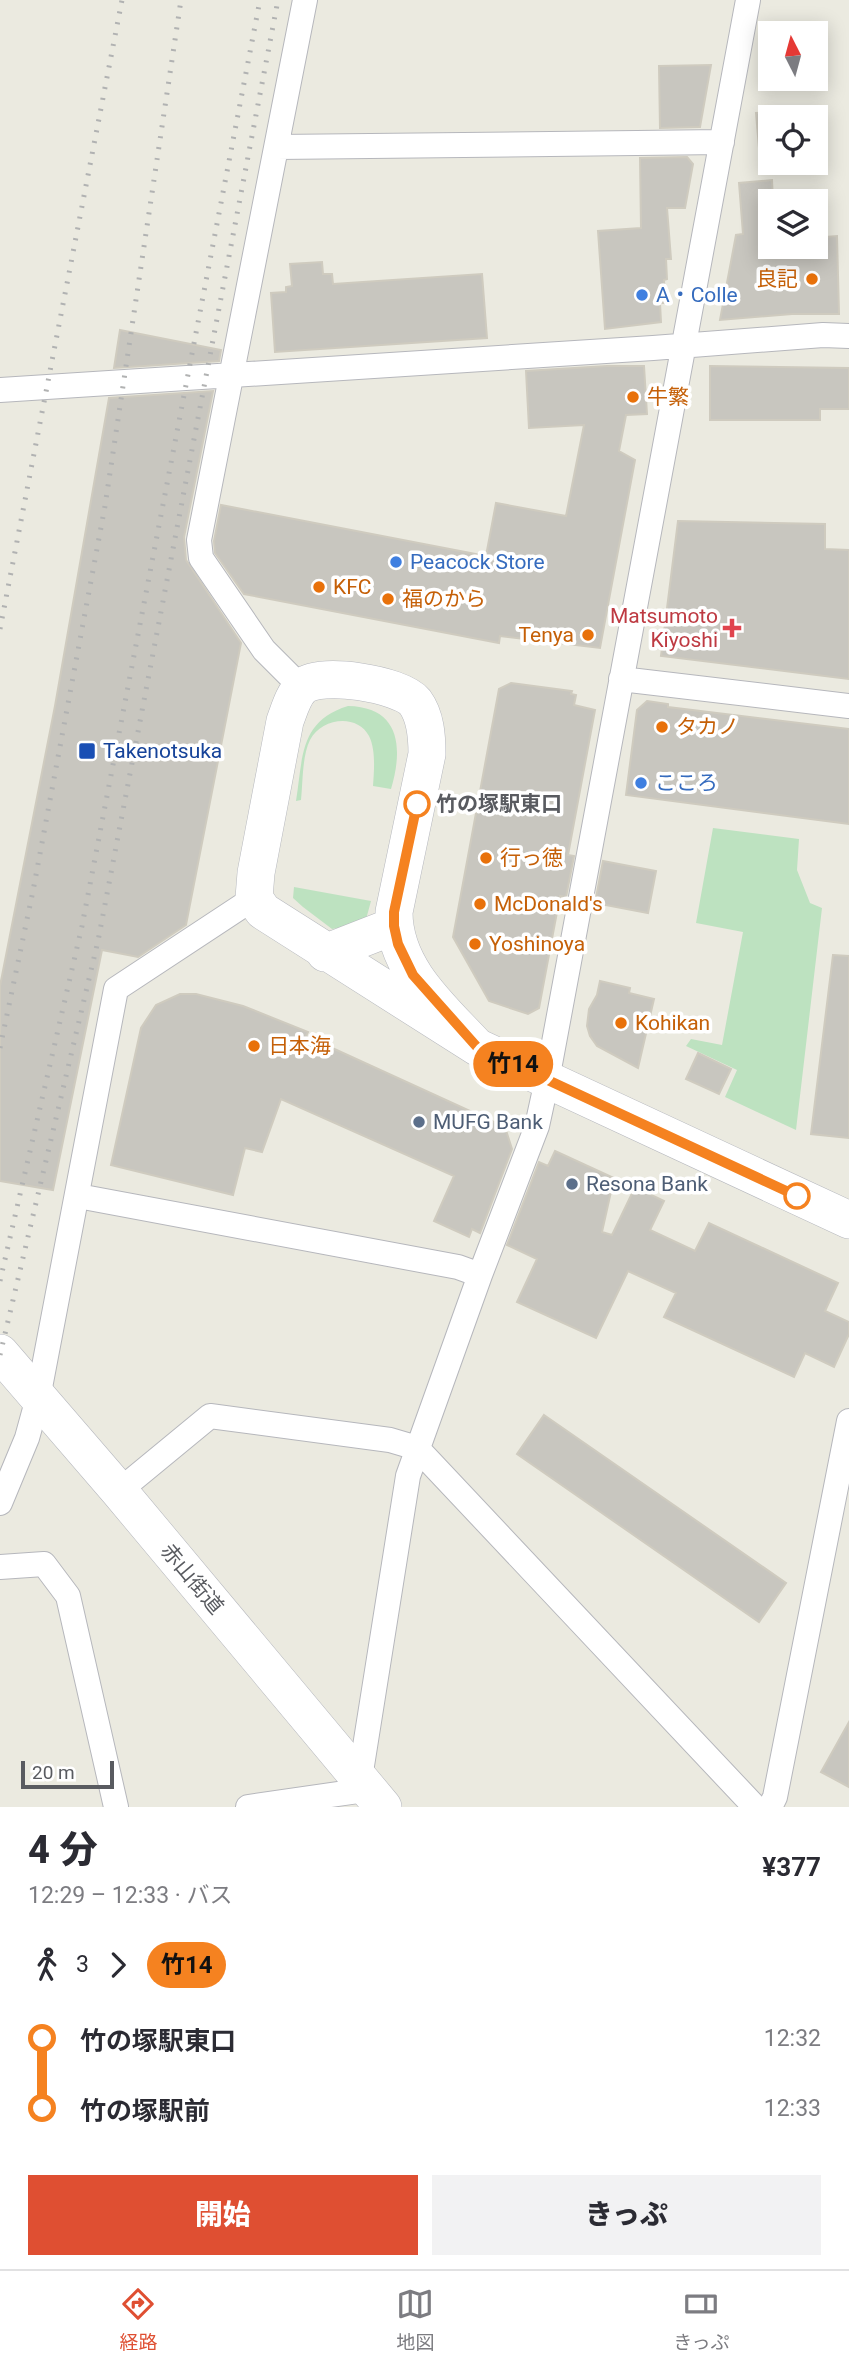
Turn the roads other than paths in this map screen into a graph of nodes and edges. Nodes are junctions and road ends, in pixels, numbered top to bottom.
1 (305, 0) edge
2 (748, 0) edge
3 (722, 142) junction
4 (277, 148) junction
5 (849, 336) edge
6 (682, 346) junction
7 (233, 374) junction
8 (0, 390) edge
9 (621, 679) junction
10 (301, 687) junction
11 (849, 706) edge
12 (254, 898) junction
13 (394, 926) junction
14 (325, 953) junction
15 (477, 1047) junction
16 (547, 1080) junction
17 (78, 1196) junction
18 (849, 1220) edge
19 (480, 1275) junction
20 (0, 1353) edge
21 (38, 1398) junction
22 (849, 1421) edge
23 (417, 1448) junction
24 (119, 1491) junction
25 (0, 1503) edge
26 (0, 1567) edge
27 (364, 1796) edge
28 (116, 1807) edge
29 (248, 1807) edge
30 (755, 1807) edge
31 (770, 1807) edge

1 - 4 street
2 - 3 street
3 - 4 street
3 - 6 street
4 - 7 street
5 - 6 street
6 - 7 street
6 - 9 street
7 - 8 street
7 - 10 street
9 - 11 street
9 - 16 street
10 - 12 street
10 - 13 street
12 - 14 street
12 - 17 street
13 - 14 street
13 - 15 street
14 - 15 street
15 - 16 street
16 - 18 street
16 - 19 street
17 - 19 street
17 - 21 street
19 - 23 street
20 - 21 street, 赤山街道
21 - 24 street, 赤山街道
21 - 25 street
22 - 31 street
23 - 24 street
23 - 27 street
23 - 30 street
24 - 27 street, 赤山街道
26 - 28 street
27 - 29 street

